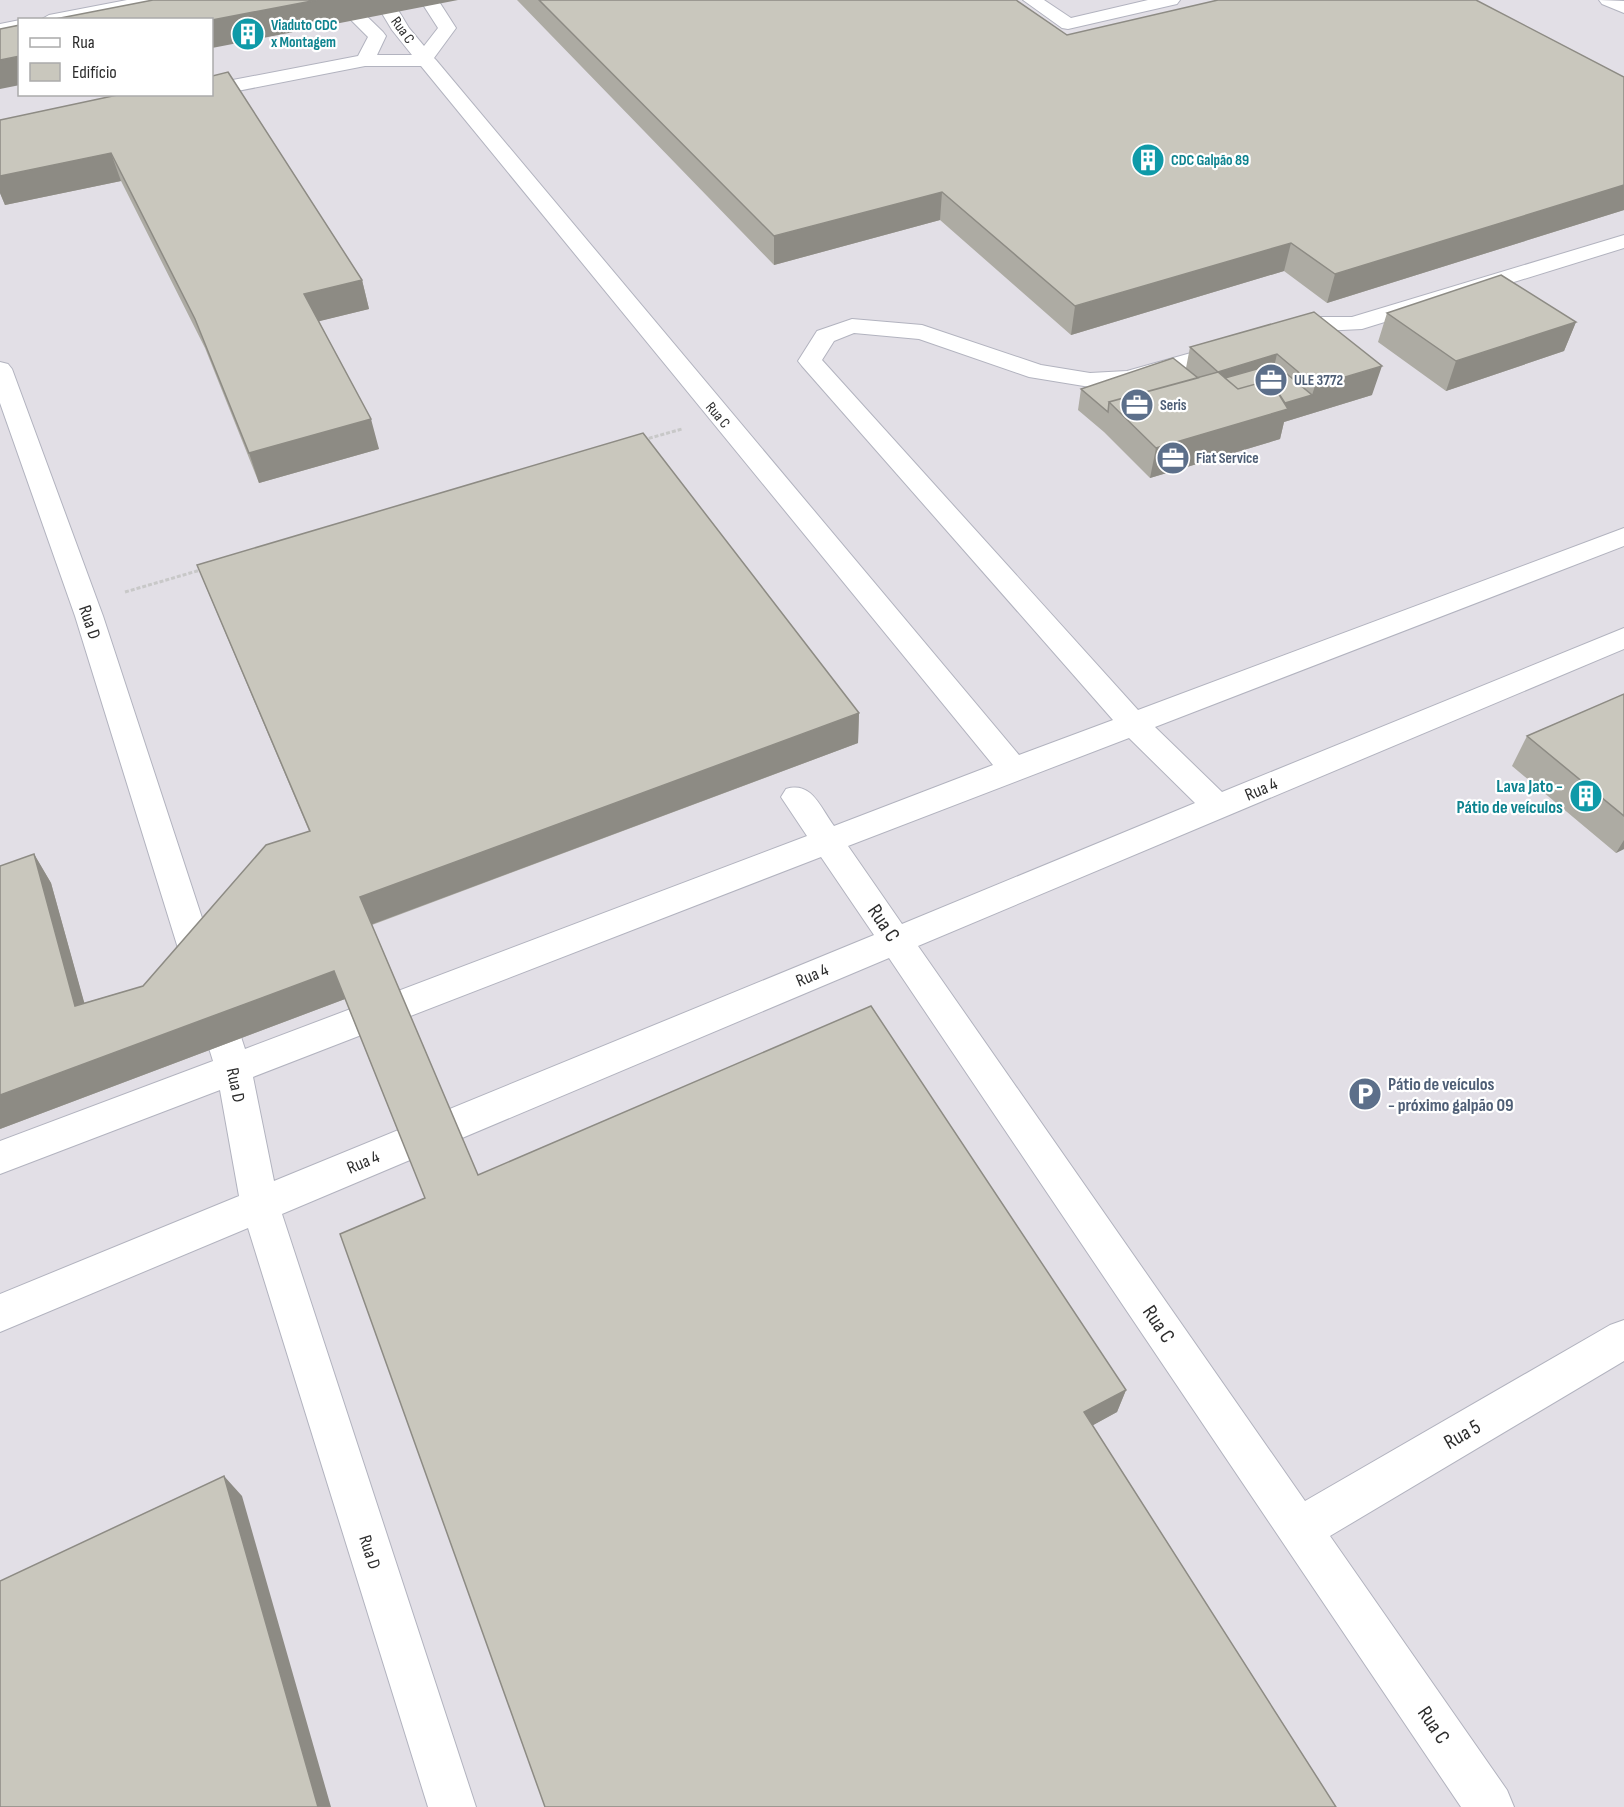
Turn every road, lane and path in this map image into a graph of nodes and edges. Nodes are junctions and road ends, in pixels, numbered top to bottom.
1 (155, 0) edge
2 (340, 0) edge
3 (383, 0) edge
4 (429, 0) edge
5 (1032, 0) edge
6 (1171, 0) edge
7 (1608, 0) edge
8 (1624, 8) edge
9 (60, 18) edge
10 (18, 25) edge
11 (0, 28) edge
12 (425, 59) junction
13 (365, 60) junction
14 (213, 90) edge
15 (1624, 241) edge
16 (0, 369) edge
17 (720, 418) junction
18 (641, 441) edge
19 (1624, 536) edge
20 (209, 568) edge
21 (84, 604) junction
22 (1624, 638) edge
23 (1133, 724) junction
24 (1014, 770) junction
25 (797, 797) dead end
26 (1218, 807) junction
27 (828, 841) junction
28 (896, 940) junction
29 (234, 1069) junction
30 (0, 1158) edge
31 (260, 1205) junction
32 (0, 1313) edge
33 (1624, 1339) edge
34 (1299, 1529) junction
35 (452, 1807) edge
36 (1490, 1807) edge

1 - 9 lane
2 - 13 lane
3 - 12 lane, Rua C
4 - 12 lane, Rua C
5 - 6 lane
7 - 8 lane
10 - 11 lane
12 - 13 lane
12 - 17 lane, Rua C
13 - 14 lane
15 - 23 lane
16 - 21 lane, Rua D
17 - 18 path
17 - 24 lane, Rua C
19 - 23 lane
20 - 21 path
21 - 29 lane, Rua D
22 - 26 lane, Rua 4
23 - 24 lane
23 - 26 lane
24 - 27 lane
25 - 27 lane, Rua C
26 - 28 lane, Rua 4
27 - 28 lane, Rua C
27 - 29 lane
28 - 31 lane, Rua 4
28 - 34 lane, Rua C
29 - 30 lane
29 - 31 lane, Rua D
31 - 32 lane, Rua 4
31 - 35 lane, Rua D
33 - 34 lane, Rua 5
34 - 36 lane, Rua C

